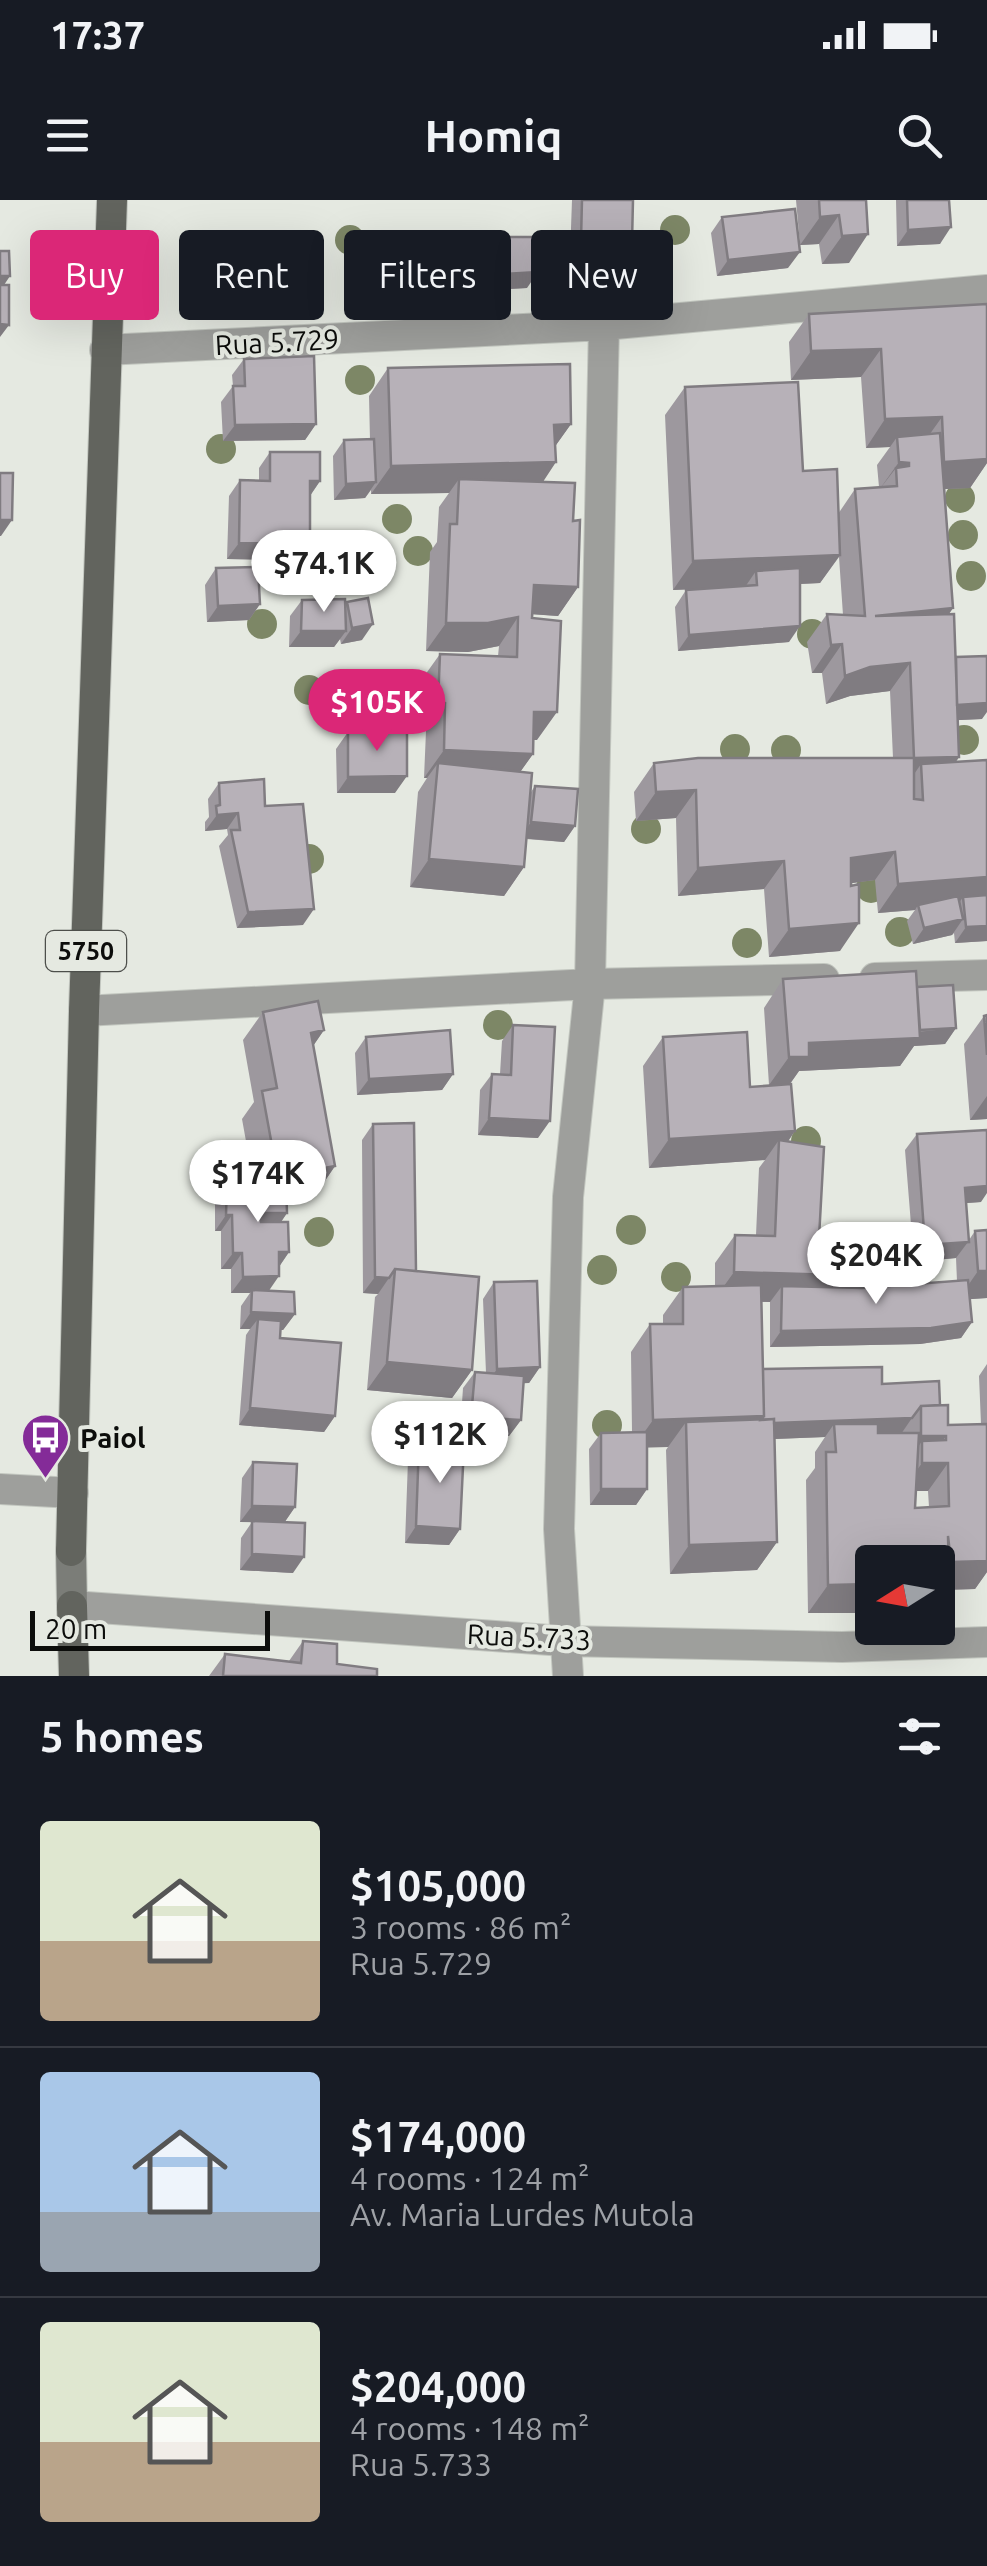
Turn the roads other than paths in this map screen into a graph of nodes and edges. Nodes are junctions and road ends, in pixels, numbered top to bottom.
1 (112, 200) edge
2 (987, 290) edge
3 (604, 325) junction
4 (105, 350) junction
5 (987, 975) edge
6 (590, 984) junction
7 (84, 1010) junction
8 (0, 1489) edge
9 (73, 1493) junction
10 (72, 1606) junction
11 (564, 1641) junction
12 (987, 1642) edge
13 (74, 1676) edge
14 (568, 1676) edge

1 - 4 main road, 5750
2 - 3 street, Rua 5.729
3 - 4 street, Rua 5.729
3 - 6 street
4 - 7 main road, 5750
5 - 6 street
6 - 7 street
6 - 11 street
7 - 9 main road, 5750
8 - 9 street
9 - 10 main road, 5750
10 - 11 street, Rua 5.733
10 - 13 main road, 5750
11 - 12 street, Rua 5.733
11 - 14 street

